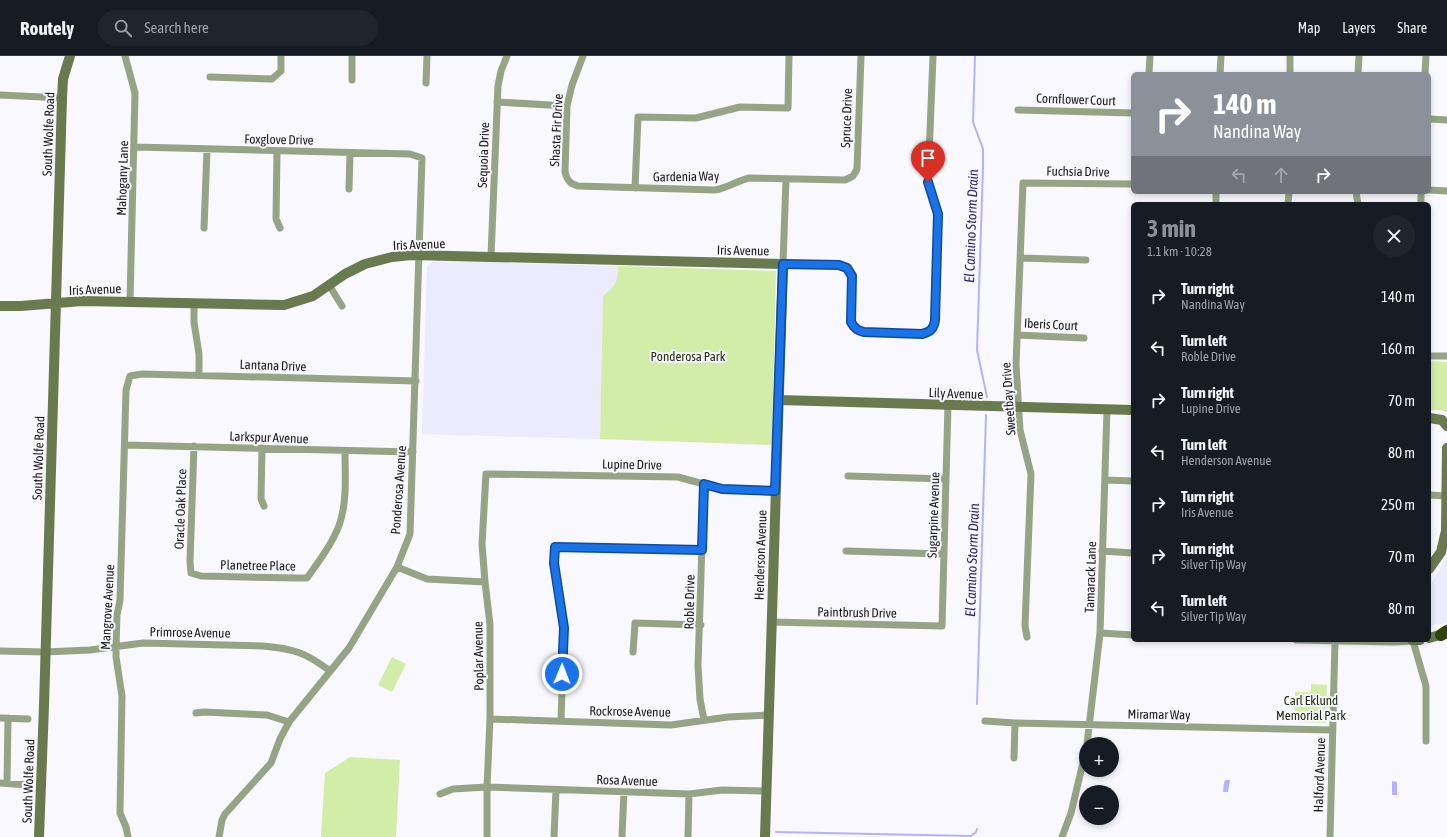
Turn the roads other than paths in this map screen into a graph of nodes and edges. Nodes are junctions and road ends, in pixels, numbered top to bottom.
1 (62, 56) edge
2 (70, 56) edge
3 (125, 56) edge
4 (281, 56) edge
5 (352, 56) edge
6 (427, 56) edge
7 (507, 56) edge
8 (583, 56) edge
9 (789, 56) edge
10 (861, 56) edge
11 (933, 56) edge
12 (1150, 56) edge
13 (1221, 56) edge
14 (1290, 56) edge
15 (1359, 56) edge
16 (1426, 56) edge
17 (1149, 72) edge
18 (1220, 72) edge
19 (1290, 72) edge
20 (1358, 72) edge
21 (1425, 72) edge
22 (210, 77) dead end
23 (63, 79) junction
24 (352, 80) dead end
25 (426, 83) dead end
26 (0, 96) edge
27 (62, 98) junction
28 (497, 102) junction
29 (567, 106) junction
30 (1018, 110) dead end
31 (1131, 113) edge
32 (1431, 119) edge
33 (1447, 120) edge
34 (135, 147) junction
35 (207, 150) junction
36 (277, 151) junction
37 (350, 153) junction
38 (422, 158) joint
39 (786, 179) junction
40 (850, 179) joint
41 (570, 182) joint
42 (1022, 183) joint
43 (1131, 184) edge
44 (636, 188) junction
45 (349, 189) dead end
46 (1431, 190) edge
47 (1447, 191) edge
48 (204, 228) dead end
49 (280, 228) dead end
50 (419, 255) junction
51 (491, 256) junction
52 (1020, 258) junction
53 (1086, 260) dead end
54 (783, 264) junction
55 (329, 285) junction
56 (130, 301) junction
57 (194, 303) junction
58 (55, 304) junction
59 (0, 306) edge
60 (342, 306) dead end
61 (1017, 335) junction
62 (1084, 338) dead end
63 (1432, 356) edge
64 (1447, 356) edge
65 (199, 375) junction
66 (130, 376) joint
67 (416, 380) junction
68 (779, 400) junction
69 (948, 405) junction
70 (1020, 407) junction
71 (1107, 410) junction
72 (1131, 410) edge
73 (1431, 418) edge
74 (1446, 424) edge
75 (125, 444) junction
76 (194, 446) junction
77 (262, 448) junction
78 (1447, 448) edge
79 (345, 451) junction
80 (413, 452) junction
81 (486, 474) joint
82 (848, 476) dead end
83 (945, 479) junction
84 (1105, 480) junction
85 (1131, 481) edge
86 (704, 484) junction
87 (775, 491) junction
88 (1431, 495) edge
89 (1446, 496) edge
90 (264, 506) dead end
91 (702, 550) junction
92 (846, 551) dead end
93 (1102, 551) junction
94 (1131, 552) edge
95 (944, 554) junction
96 (1431, 566) edge
97 (397, 567) junction
98 (191, 573) joint
99 (485, 582) junction
100 (771, 622) junction
101 (701, 625) junction
102 (942, 626) joint
103 (1100, 633) junction
104 (1445, 634) edge
105 (1131, 635) edge
106 (1027, 637) dead end
107 (1431, 638) edge
108 (1335, 642) edge
109 (1415, 642) edge
110 (116, 646) junction
111 (0, 651) edge
112 (45, 652) junction
113 (633, 652) dead end
114 (330, 672) junction
115 (196, 713) dead end
116 (768, 715) junction
117 (4, 718) edge
118 (28, 719) dead end
119 (490, 719) junction
120 (704, 720) junction
121 (561, 721) junction
122 (985, 721) dead end
123 (289, 722) junction
124 (1015, 723) junction
125 (1090, 724) junction
126 (1332, 730) junction
127 (1089, 737) edge
128 (1426, 741) dead end
129 (1014, 758) dead end
130 (1079, 777) edge
131 (3, 783) edge
132 (28, 785) dead end
133 (487, 787) junction
134 (556, 790) junction
135 (766, 791) junction
136 (624, 792) junction
137 (440, 794) dead end
138 (689, 794) junction
139 (622, 836) dead end
140 (38, 837) edge
141 (128, 837) edge
142 (219, 837) edge
143 (487, 837) edge
144 (554, 837) edge
145 (688, 837) edge
146 (765, 837) edge
147 (1062, 837) edge
148 (1330, 837) edge

1 - 23 street, South Wolfe Road
2 - 23 street, South Wolfe Road
3 - 34 street, Mahogany Lane
4 - 22 street
5 - 24 street
6 - 25 street
7 - 28 street, Sequoia Drive
8 - 29 street, Shasta Fir Drive
9 - 44 street
10 - 40 street, Spruce Drive
11 - 54 street, Iris Avenue
12 - 17 street
13 - 18 street
14 - 19 street
15 - 20 street
16 - 21 street
23 - 27 street, South Wolfe Road
26 - 27 street
27 - 58 street, South Wolfe Road
28 - 29 street
28 - 51 street, Sequoia Drive
29 - 41 street, Shasta Fir Drive
30 - 31 street, Cornflower Court
32 - 33 street
34 - 35 street, Foxglove Drive
34 - 56 street, Mahogany Lane
35 - 36 street, Foxglove Drive
35 - 48 street
36 - 37 street, Foxglove Drive
36 - 49 street
37 - 38 street, Foxglove Drive
37 - 45 street
38 - 50 street, Ponderosa Avenue
39 - 40 street, Gardenia Way
39 - 44 street, Gardenia Way
39 - 54 street, Henderson Avenue
41 - 44 street, Gardenia Way
42 - 43 street, Fuchsia Drive
42 - 52 street, Sweetbay Drive
46 - 47 street
50 - 51 street, Iris Avenue
50 - 55 street, Iris Avenue
50 - 67 street, Ponderosa Avenue
51 - 54 street, Iris Avenue
52 - 53 street
52 - 61 street, Sweetbay Drive
54 - 68 street, Henderson Avenue
55 - 57 street, Iris Avenue
55 - 60 street
56 - 57 street, Iris Avenue
56 - 58 street, Iris Avenue
57 - 65 street
58 - 59 street, Iris Avenue
58 - 112 street, South Wolfe Road
61 - 62 street, Iberis Court
61 - 70 street, Sweetbay Drive
63 - 64 street
65 - 66 street, Lantana Drive
65 - 67 street, Lantana Drive
66 - 75 street, Mangrove Avenue
67 - 80 street, Ponderosa Avenue
68 - 69 street, Lily Avenue
68 - 87 street, Henderson Avenue
69 - 70 street, Lily Avenue
69 - 83 street, Sugarpine Avenue
70 - 71 street, Lily Avenue
70 - 106 street, Sweetbay Drive
71 - 72 street, Lily Avenue
71 - 84 street, Tamarack Lane
73 - 74 street
75 - 76 street, Larkspur Avenue
75 - 110 street, Mangrove Avenue
76 - 77 street, Larkspur Avenue
76 - 98 street, Oracle Oak Place
77 - 79 street, Larkspur Avenue
77 - 90 street
78 - 89 street
79 - 80 street, Larkspur Avenue
79 - 98 street, Planetree Place
80 - 97 street, Ponderosa Avenue
81 - 86 street, Lupine Drive
81 - 99 street, Poplar Avenue
82 - 83 street
83 - 95 street, Sugarpine Avenue
84 - 85 street
84 - 93 street, Tamarack Lane
86 - 87 street, Lupine Drive
86 - 91 street, Roble Drive
87 - 100 street, Henderson Avenue
88 - 89 street
89 - 96 street
91 - 101 street, Roble Drive
91 - 121 street
92 - 95 street
93 - 94 street
93 - 103 street, Tamarack Lane
95 - 102 street, Sugarpine Avenue
97 - 99 street
97 - 114 street, Ponderosa Avenue
99 - 119 street, Poplar Avenue
100 - 102 street, Paintbrush Drive
100 - 116 street, Henderson Avenue
101 - 113 street
101 - 120 street, Roble Drive
103 - 105 street
103 - 125 street, Tamarack Lane
104 - 107 street
108 - 126 street, Halford Avenue
109 - 128 street
110 - 112 street, Primrose Avenue
110 - 114 street, Primrose Avenue
110 - 141 street, Mangrove Avenue
111 - 112 street, Primrose Avenue
112 - 140 street, South Wolfe Road
114 - 123 street, Ponderosa Avenue
115 - 123 street
116 - 120 street, Rockrose Avenue
116 - 135 street, Henderson Avenue
117 - 118 street
117 - 131 street
119 - 121 street, Rockrose Avenue
119 - 133 street, Poplar Avenue
120 - 121 street, Rockrose Avenue
122 - 124 street, Miramar Way
123 - 142 street, Ponderosa Avenue
124 - 125 street, Miramar Way
124 - 129 street
125 - 126 street, Miramar Way
125 - 127 street, Tamarack Lane
126 - 148 street, Halford Avenue
130 - 147 street
131 - 132 street
133 - 134 street, Rosa Avenue
133 - 137 street, Rosa Avenue
133 - 143 street, Poplar Avenue
134 - 136 street, Rosa Avenue
134 - 144 street
135 - 138 street, Rosa Avenue
135 - 146 street, Henderson Avenue
136 - 138 street, Rosa Avenue
136 - 139 street
138 - 145 street

